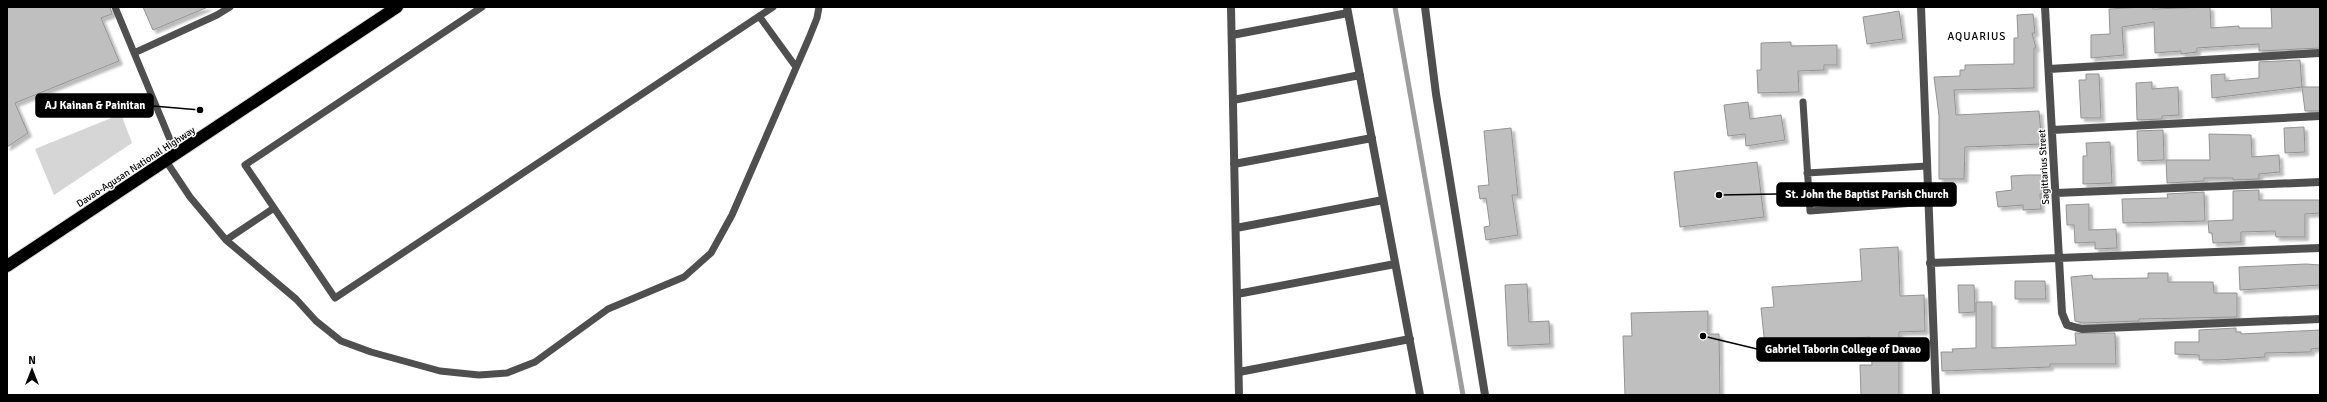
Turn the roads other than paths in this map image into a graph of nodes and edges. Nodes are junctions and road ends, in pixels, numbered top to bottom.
1 (115, 7) edge
2 (230, 7) edge
3 (397, 7) edge
4 (482, 7) edge
5 (773, 7) edge
6 (818, 7) edge
7 (1231, 7) edge
8 (1425, 7) edge
9 (1921, 7) edge
10 (2045, 7) edge
11 (1347, 10) edge
12 (759, 16) junction
13 (1232, 35) junction
14 (2320, 52) edge
15 (134, 53) junction
16 (796, 67) junction
17 (2049, 68) junction
18 (1360, 75) junction
19 (1233, 100) junction
20 (1803, 102) dead end
21 (2320, 116) edge
22 (2052, 130) junction
23 (1372, 138) junction
24 (176, 154) junction
25 (166, 161) junction
26 (1234, 164) junction
27 (1927, 166) junction
28 (1807, 173) junction
29 (2320, 182) edge
30 (2056, 193) junction
31 (1383, 200) junction
32 (1928, 202) junction
33 (274, 208) junction
34 (1236, 228) junction
35 (226, 240) junction
36 (2320, 248) edge
37 (2059, 257) junction
38 (1930, 263) junction
39 (1395, 264) junction
40 (7, 266) edge
41 (1237, 294) junction
42 (2320, 319) edge
43 (1410, 339) junction
44 (1239, 372) junction
45 (1239, 395) edge
46 (1420, 395) edge
47 (1485, 395) edge
48 (1936, 395) edge

1 - 15 lane
2 - 15 lane
3 - 24 highway, Davao-Agusan National Highway
4 - 33 lane
5 - 12 lane
6 - 16 lane
7 - 13 street
8 - 47 street
9 - 27 street
10 - 17 street, Sagittarius Street
11 - 13 street
11 - 18 street
12 - 16 lane
12 - 33 lane
13 - 19 street
14 - 17 street
15 - 24 lane
16 - 35 lane
17 - 22 street, Sagittarius Street
18 - 19 street
18 - 23 street
19 - 26 street
20 - 28 lane
21 - 22 street
22 - 30 street, Sagittarius Street
23 - 26 street
23 - 31 street
24 - 25 highway, Davao-Agusan National Highway
25 - 35 lane
25 - 40 highway, Davao-Agusan National Highway
26 - 34 street
27 - 28 lane
27 - 32 street
28 - 32 lane
29 - 30 street
30 - 37 street, Sagittarius Street
31 - 34 street
31 - 39 street
32 - 38 street
33 - 35 lane
34 - 41 street
36 - 37 street
37 - 38 street
37 - 42 street, Sagittarius Street
38 - 48 street
39 - 41 street
39 - 43 street
41 - 44 street
43 - 44 street
43 - 46 street
44 - 45 street

